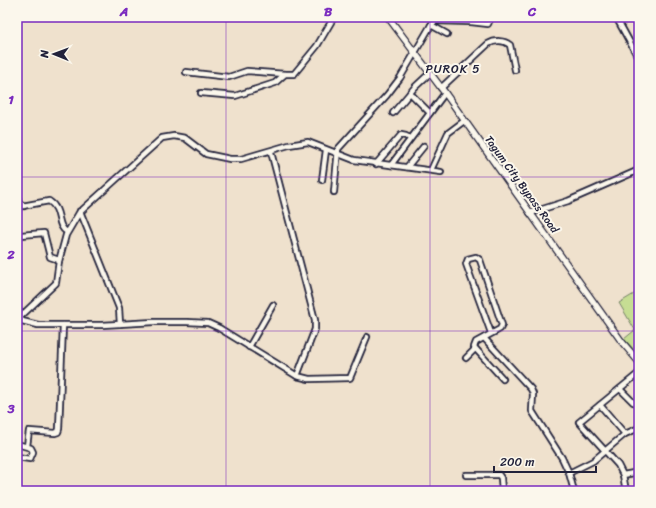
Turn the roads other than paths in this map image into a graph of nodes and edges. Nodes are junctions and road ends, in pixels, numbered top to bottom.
1 (334, 17) edge
2 (388, 17) edge
3 (439, 17) edge
4 (491, 17) edge
5 (616, 17) edge
6 (472, 20) edge
7 (433, 23) junction
8 (447, 34) dead end
9 (415, 52) junction
10 (639, 59) edge
11 (515, 70) dead end
12 (186, 72) dead end
13 (430, 73) junction
14 (285, 74) junction
15 (443, 90) junction
16 (202, 93) dead end
17 (410, 93) junction
18 (393, 113) dead end
19 (430, 113) junction
20 (464, 121) junction
21 (410, 138) junction
22 (424, 146) dead end
23 (326, 150) junction
24 (271, 152) junction
25 (337, 154) junction
26 (376, 164) junction
27 (391, 165) junction
28 (407, 168) junction
29 (431, 170) junction
30 (639, 170) edge
31 (441, 172) dead end
32 (322, 180) dead end
33 (17, 191) edge
34 (334, 192) dead end
35 (24, 206) junction
36 (17, 207) edge
37 (80, 211) junction
38 (530, 213) junction
39 (67, 232) junction
40 (21, 235) dead end
41 (59, 260) junction
42 (273, 305) dead end
43 (120, 324) junction
44 (63, 325) junction
45 (491, 334) junction
46 (367, 337) dead end
47 (484, 338) junction
48 (249, 347) junction
49 (475, 349) junction
50 (466, 358) dead end
51 (639, 362) edge
52 (639, 373) edge
53 (297, 376) junction
54 (503, 379) dead end
55 (620, 389) junction
56 (639, 402) edge
57 (600, 405) junction
58 (639, 428) edge
59 (625, 434) junction
60 (17, 444) edge
61 (26, 446) junction
62 (605, 452) junction
63 (17, 458) edge
64 (569, 472) junction
65 (639, 472) edge
66 (466, 475) dead end
67 (623, 475) junction
68 (502, 491) edge
69 (574, 491) edge
70 (626, 491) edge

1 - 14 street
2 - 9 main road, Tagum City Bypass Road
3 - 7 street
4 - 6 street
5 - 10 street
6 - 7 street
7 - 8 street
7 - 9 street
9 - 13 main road, Tagum City Bypass Road
9 - 25 street
11 - 15 street
12 - 14 street
13 - 15 main road, Tagum City Bypass Road
13 - 17 street
14 - 16 street
15 - 19 street
15 - 20 main road, Tagum City Bypass Road
17 - 18 street
17 - 19 street
19 - 21 street
20 - 29 street
20 - 38 main road, Tagum City Bypass Road
21 - 26 street
21 - 27 street
22 - 28 street
23 - 24 street
23 - 25 street
23 - 32 street
24 - 37 street
24 - 53 street
25 - 26 street
25 - 34 street
26 - 27 street
27 - 28 street
28 - 29 street
29 - 31 street
30 - 38 street
33 - 35 street
35 - 36 street
35 - 39 street
37 - 39 street
37 - 43 street
38 - 51 main road, Tagum City Bypass Road
39 - 41 street
40 - 41 street
41 - 44 street
42 - 48 street
43 - 44 street
43 - 48 street
44 - 61 street
45 - 45 street
45 - 47 street
46 - 53 street
47 - 49 street
47 - 64 street
48 - 53 street
49 - 50 street
49 - 54 street
52 - 55 street
55 - 56 street
55 - 57 street
57 - 59 street
57 - 62 street
58 - 59 street
59 - 62 street
60 - 61 street
61 - 63 street
62 - 64 street
62 - 67 street
64 - 69 street
65 - 67 street
66 - 68 street
67 - 70 street

